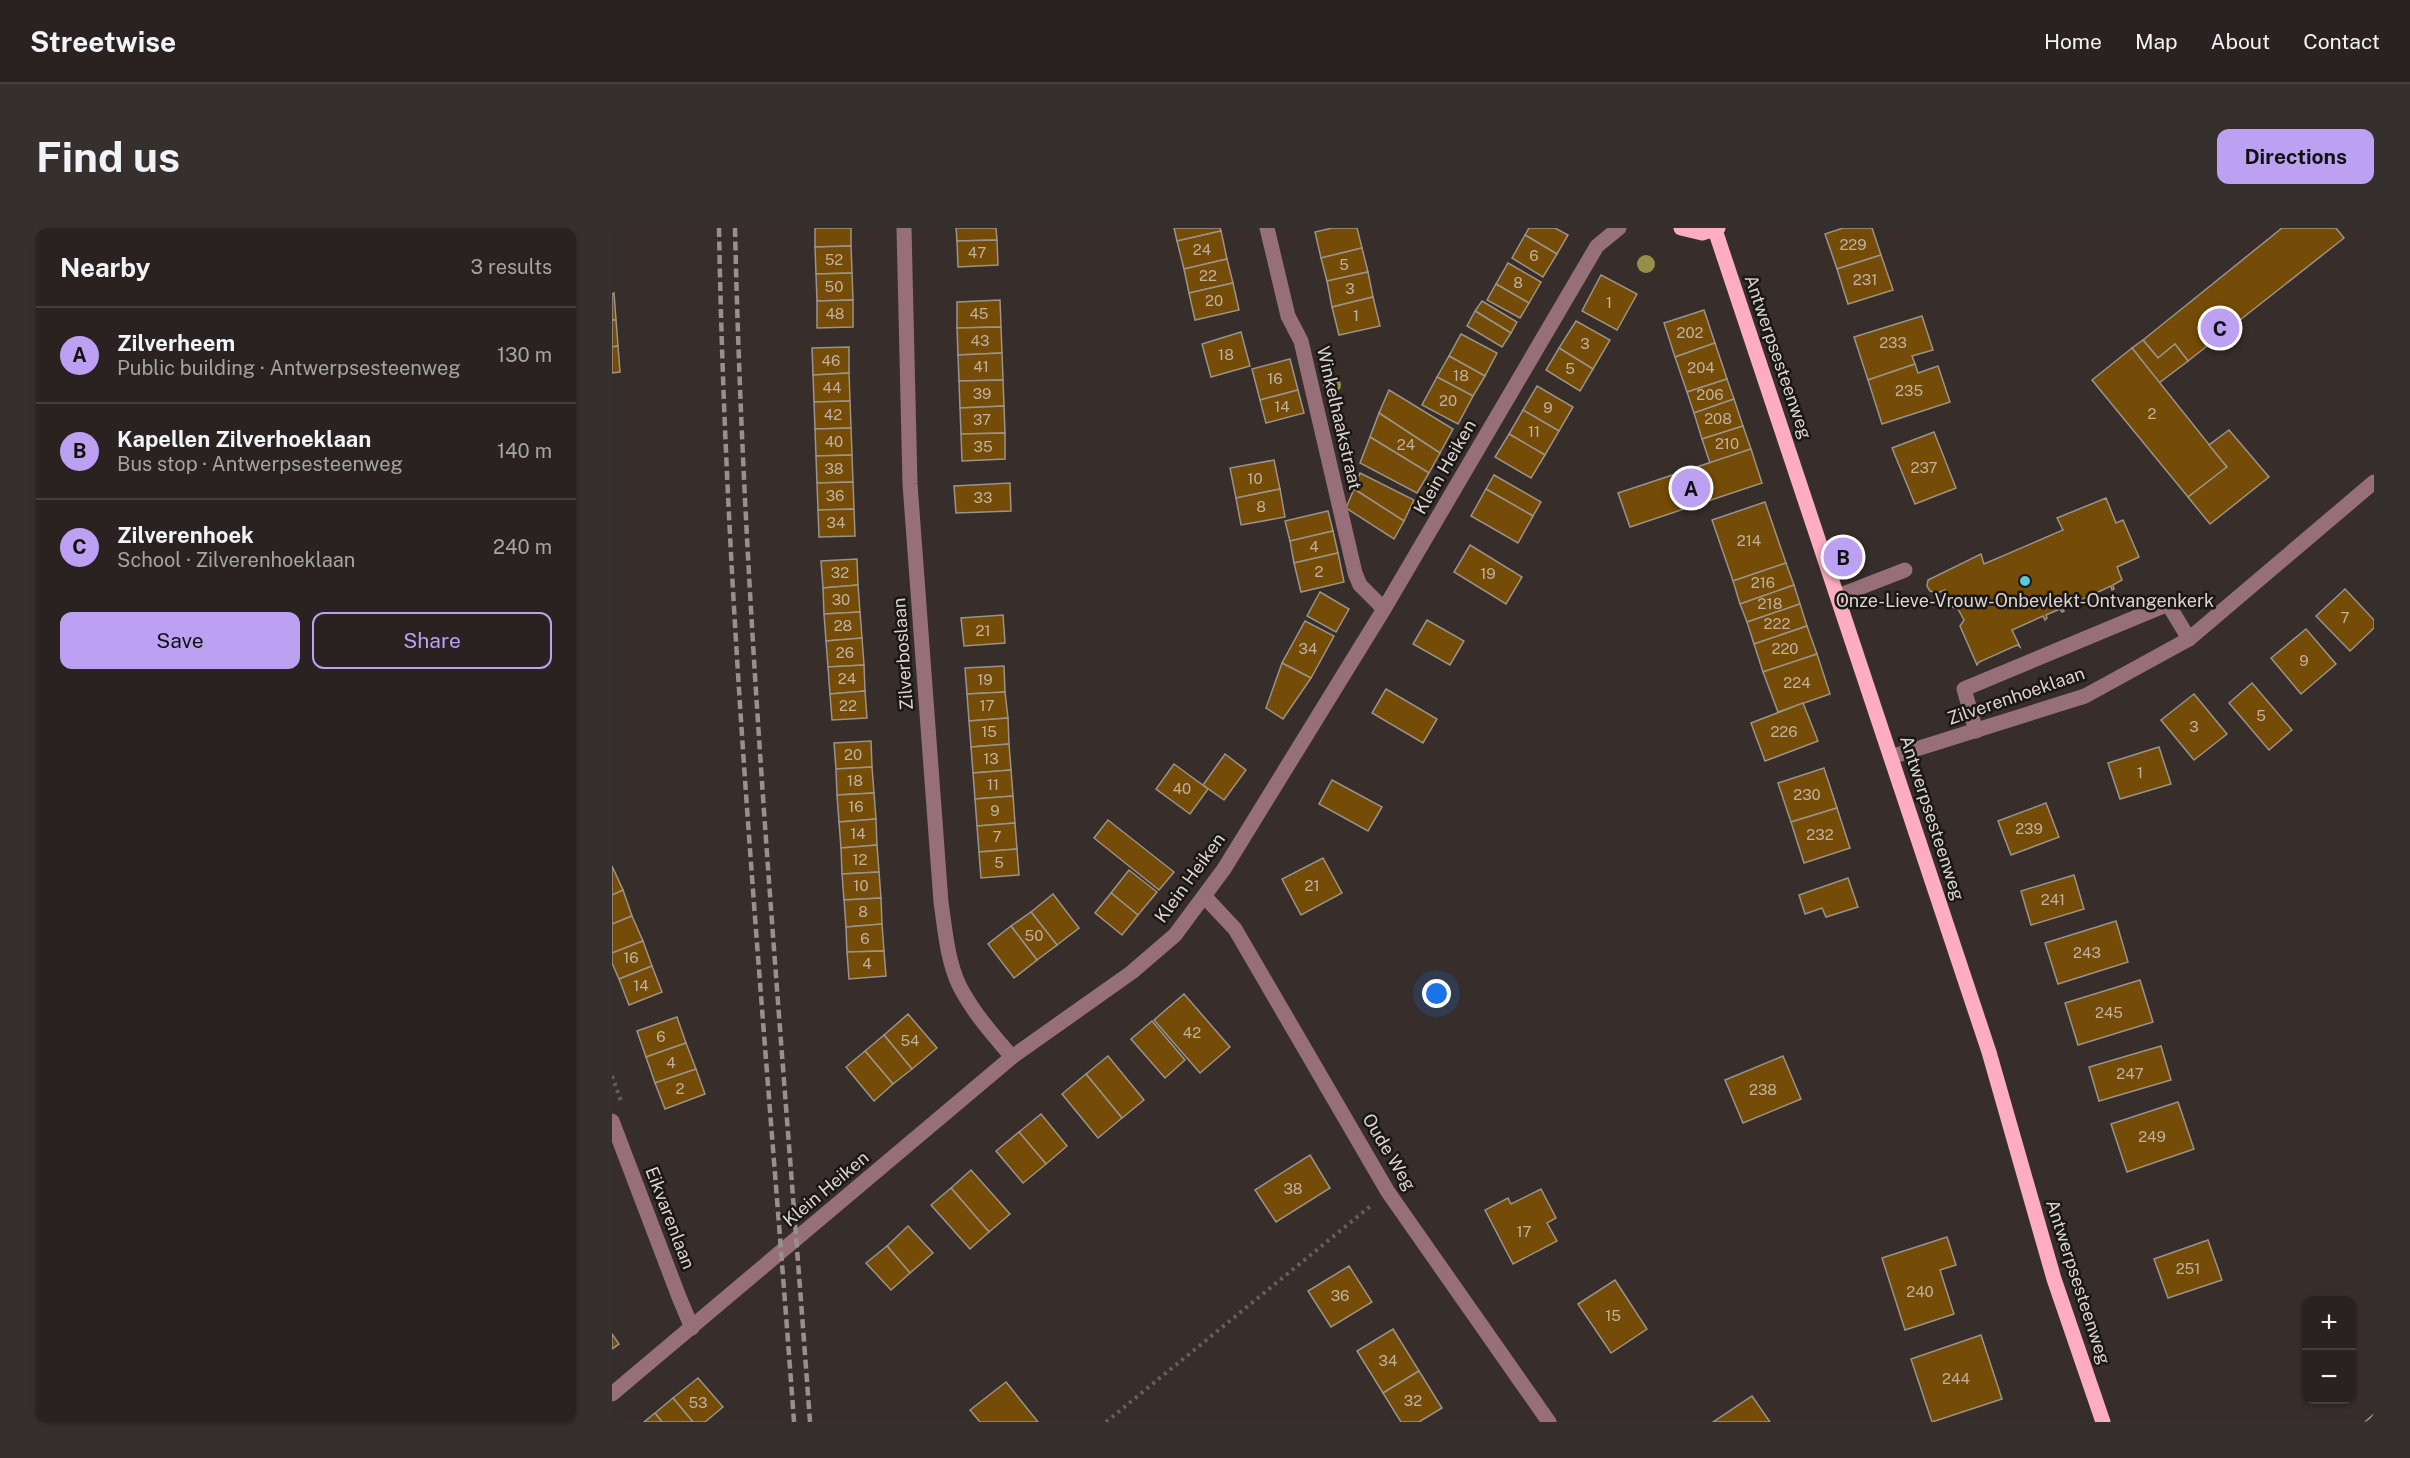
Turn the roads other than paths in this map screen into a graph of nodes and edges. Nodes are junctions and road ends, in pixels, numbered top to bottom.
1 (904, 228) edge
2 (1267, 228) edge
3 (1619, 228) edge
4 (1681, 228) edge
5 (1716, 229) edge
6 (2374, 482) edge
7 (1905, 570) dead end
8 (1838, 596) junction
9 (1384, 609) junction
10 (2188, 639) junction
11 (1976, 731) junction
12 (1891, 758) junction
13 (1205, 897) junction
14 (1012, 1057) junction
15 (612, 1121) edge
16 (692, 1328) junction
17 (612, 1394) edge
18 (1550, 1422) edge
19 (2103, 1422) edge

1 - 14 street, Zilverboslaan
2 - 9 street, Winkelhaakstraat
3 - 9 street, Klein Heiken
4 - 5 main road
5 - 8 main road, Antwerpsesteenweg
6 - 10 street, Zilverenhoeklaan
7 - 8 street
8 - 12 main road, Antwerpsesteenweg
9 - 13 street, Klein Heiken
10 - 11 street, Zilverenhoeklaan
10 - 11 street
11 - 12 street, Zilverenhoeklaan
12 - 19 main road, Antwerpsesteenweg
13 - 14 street, Klein Heiken
13 - 18 street, Oude Weg
14 - 16 street, Klein Heiken
15 - 16 street, Eikvarenlaan
16 - 17 street, Klein Heiken

